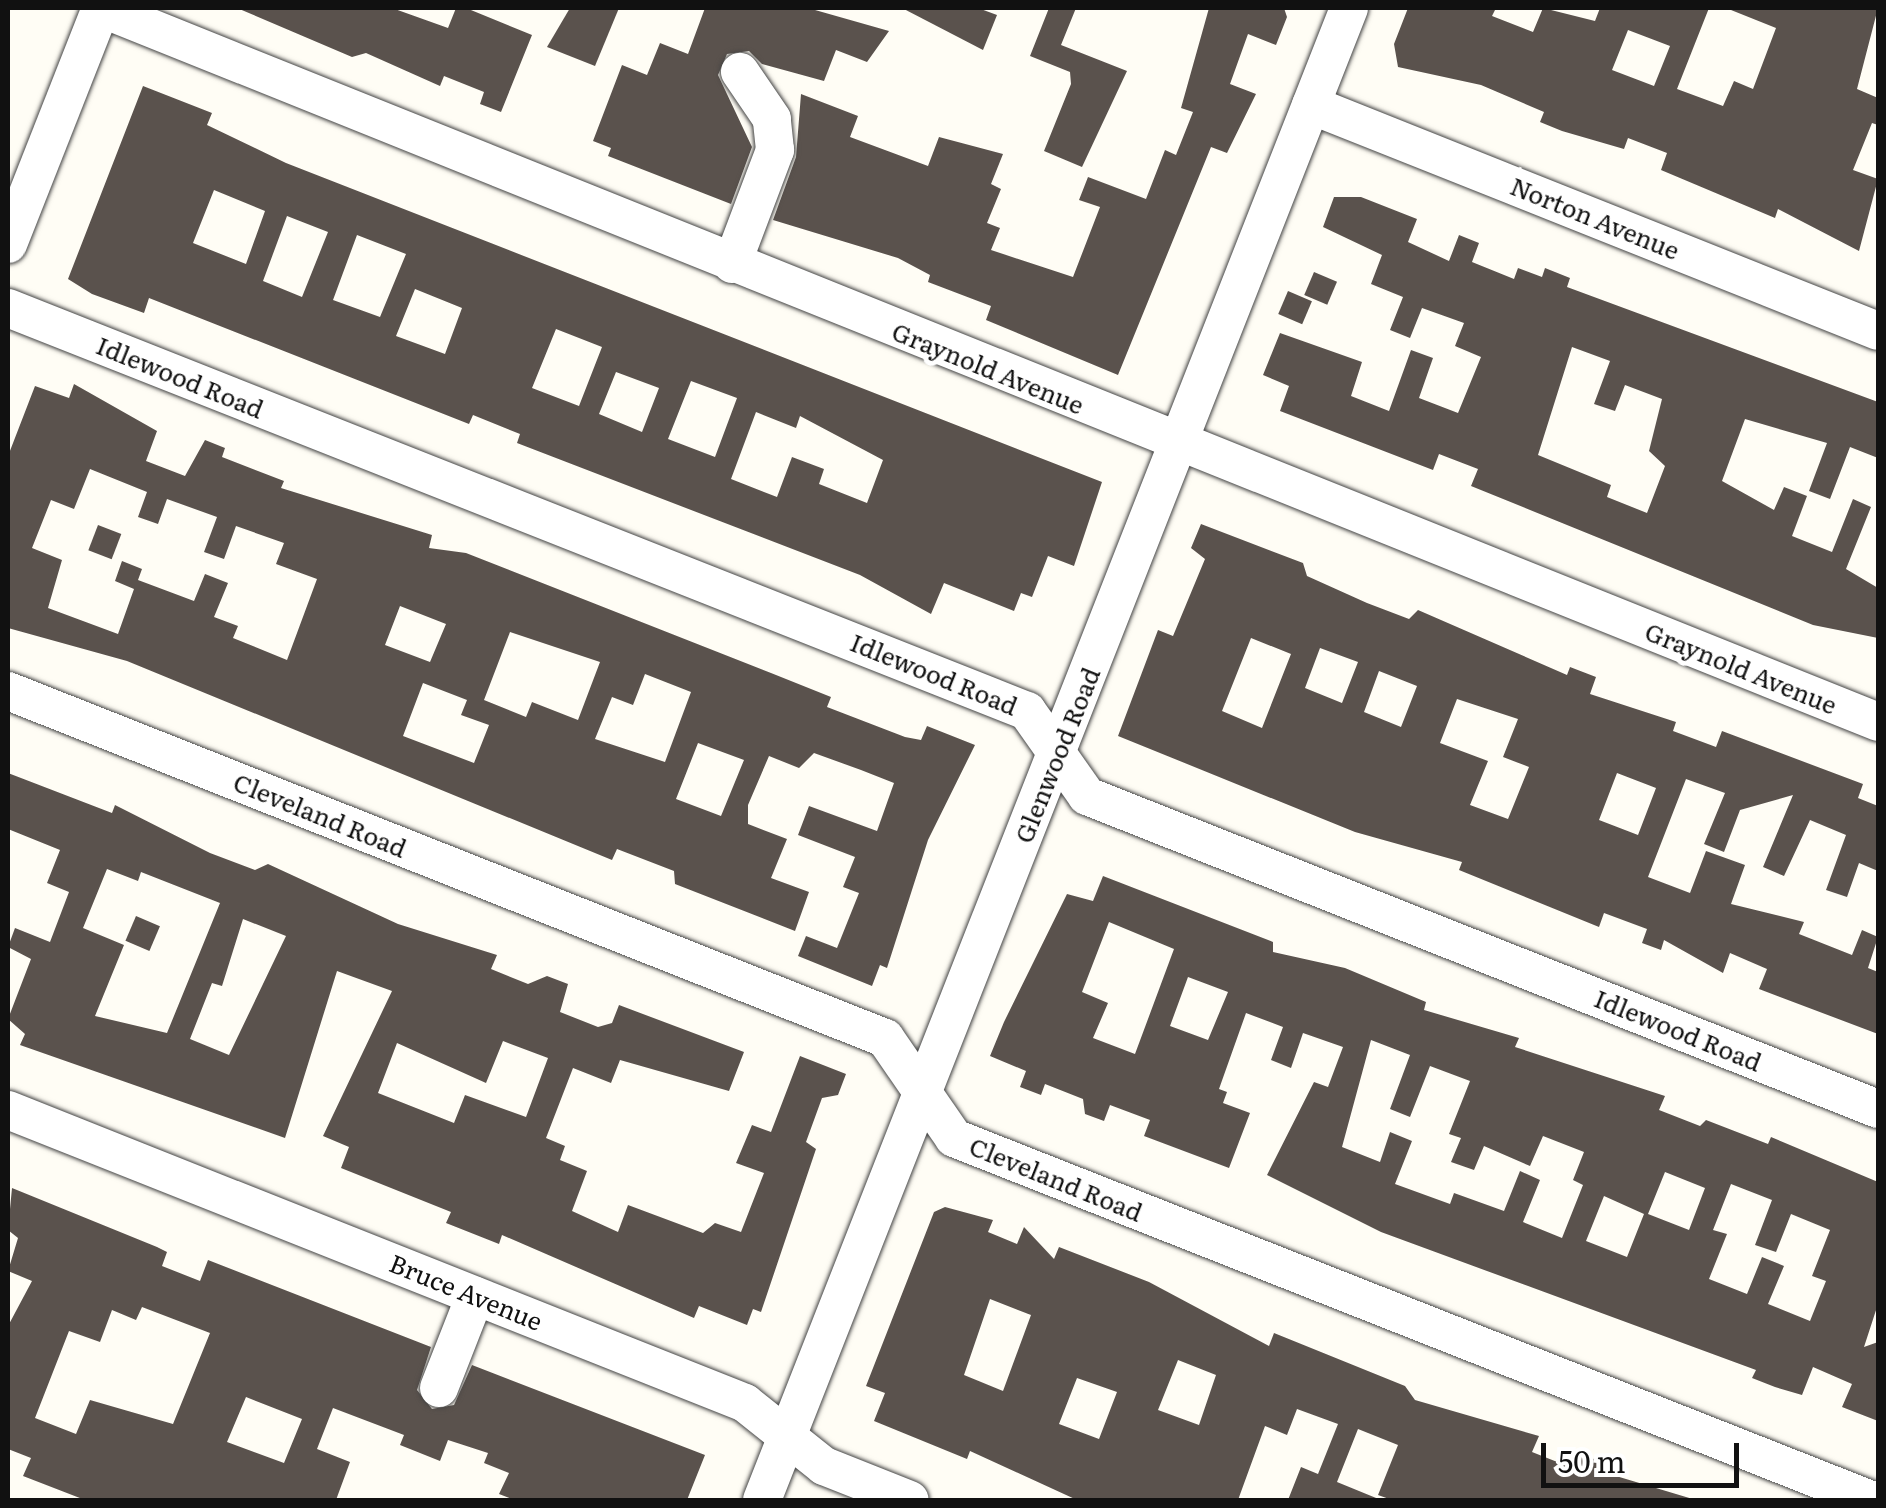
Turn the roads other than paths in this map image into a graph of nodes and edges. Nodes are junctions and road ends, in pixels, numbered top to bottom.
1 (101, 8) edge
2 (1349, 8) edge
3 (740, 72) dead end
4 (1311, 106) junction
5 (8, 244) edge
6 (732, 264) junction
7 (8, 308) edge
8 (1878, 330) edge
9 (1179, 446) junction
10 (8, 691) edge
11 (1878, 722) edge
12 (1058, 753) junction
13 (926, 1088) junction
14 (1878, 1109) edge
15 (8, 1110) edge
16 (474, 1296) junction
17 (439, 1388) dead end
18 (788, 1436) junction
19 (762, 1500) edge
20 (910, 1500) edge
21 (1871, 1500) edge

1 - 5 street
1 - 6 street, Graynold Avenue
2 - 4 street, Glenwood Road
3 - 6 street
4 - 8 street, Norton Avenue
4 - 9 street, Glenwood Road
6 - 9 street, Graynold Avenue
7 - 12 street, Idlewood Road
9 - 11 street, Graynold Avenue
9 - 12 street, Glenwood Road
10 - 13 street, Cleveland Road
12 - 13 street, Glenwood Road
12 - 14 street, Idlewood Road
13 - 18 street, Glenwood Road
13 - 21 street, Cleveland Road
15 - 16 street, Bruce Avenue
16 - 17 street
16 - 18 street, Bruce Avenue
18 - 19 street, Glenwood Road
18 - 20 street, Bruce Avenue

